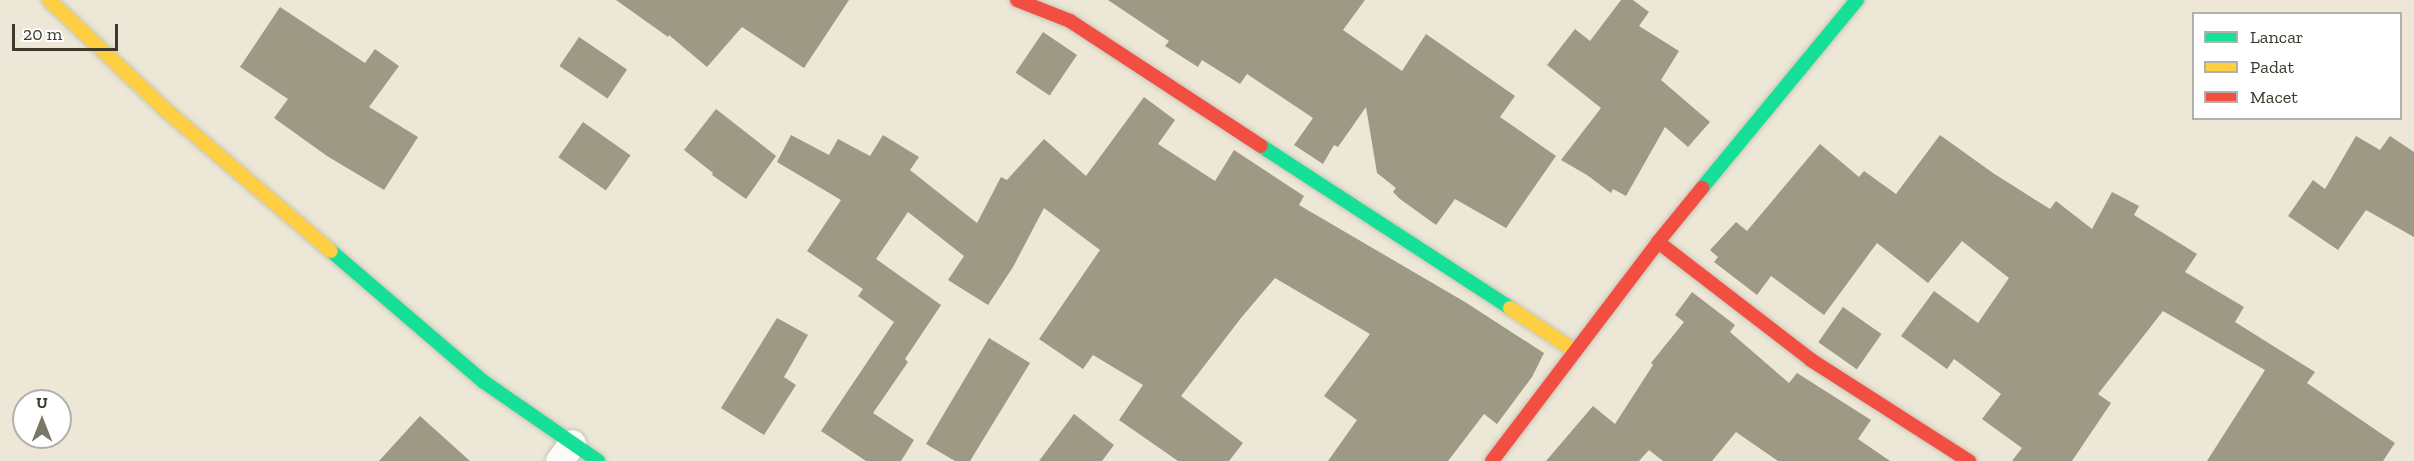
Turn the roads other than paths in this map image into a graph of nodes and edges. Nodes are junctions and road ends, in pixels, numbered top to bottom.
1 (49, 0) edge
2 (1017, 0) edge
3 (1857, 0) edge
4 (1658, 242) junction
5 (1575, 351) junction
6 (565, 452) edge
7 (598, 461) edge
8 (1492, 461) edge
9 (1970, 461) edge

1 - 6 street
2 - 5 street
3 - 4 street
4 - 5 street
4 - 9 street
5 - 8 street
6 - 7 street

